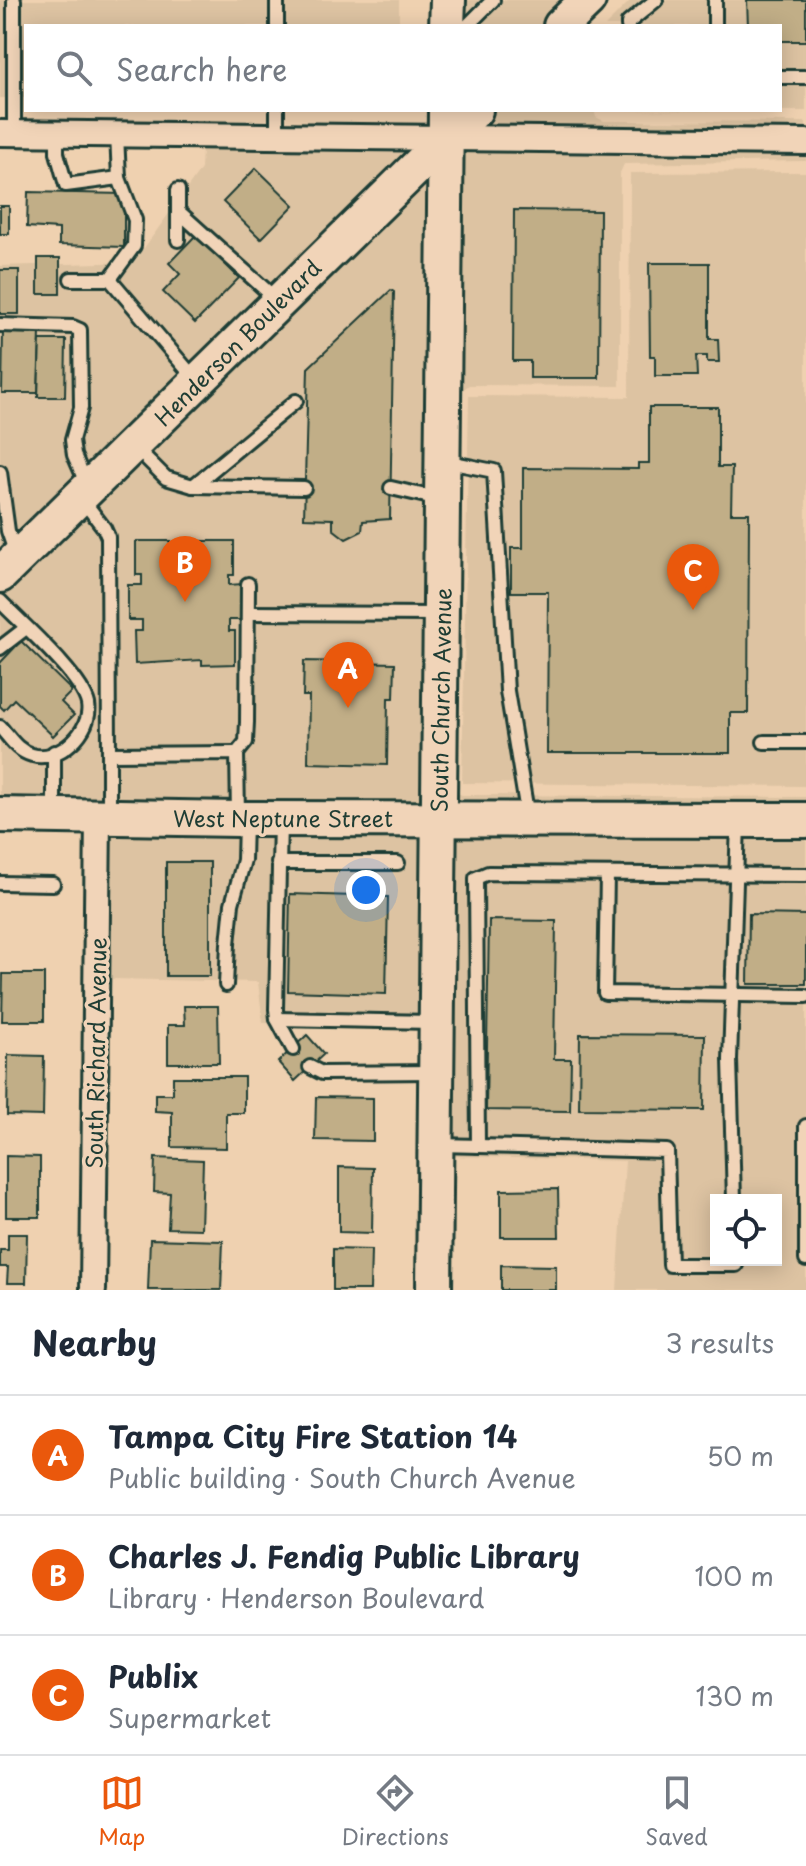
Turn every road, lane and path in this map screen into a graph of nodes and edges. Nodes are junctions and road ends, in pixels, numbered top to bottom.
1 (14, 0) edge
2 (277, 0) edge
3 (448, 0) edge
4 (493, 0) edge
5 (588, 0) edge
6 (656, 0) edge
7 (715, 0) edge
8 (277, 24) edge
9 (447, 24) edge
10 (469, 24) edge
11 (563, 24) edge
12 (628, 24) edge
13 (715, 24) edge
14 (782, 77) edge
15 (806, 77) edge
16 (277, 112) edge
17 (471, 112) edge
18 (446, 124) edge
19 (7, 133) edge
20 (57, 134) junction
21 (117, 134) junction
22 (277, 136) junction
23 (806, 142) edge
24 (119, 178) junction
25 (178, 190) dead end
26 (178, 211) junction
27 (178, 240) dead end
28 (71, 279) dead end
29 (110, 279) junction
30 (278, 301) junction
31 (0, 325) edge
32 (197, 381) junction
33 (296, 401) dead end
34 (133, 445) junction
35 (442, 461) junction
36 (0, 472) edge
37 (193, 486) junction
38 (304, 488) dead end
39 (391, 488) dead end
40 (84, 492) junction
41 (442, 500) junction
42 (6, 549) edge
43 (248, 584) dead end
44 (0, 601) edge
45 (248, 613) junction
46 (441, 614) junction
47 (26, 628) junction
48 (0, 648) edge
49 (0, 727) edge
50 (764, 742) dead end
51 (806, 742) edge
52 (54, 752) junction
53 (237, 753) junction
54 (109, 754) junction
55 (0, 815) edge
56 (54, 815) junction
57 (103, 816) junction
58 (439, 817) junction
59 (280, 818) junction
60 (528, 818) junction
61 (242, 819) junction
62 (738, 820) junction
63 (806, 820) edge
64 (278, 863) junction
65 (398, 863) dead end
66 (607, 874) junction
67 (736, 875) junction
68 (806, 875) edge
69 (0, 883) edge
70 (53, 884) dead end
71 (226, 985) dead end
72 (733, 994) junction
73 (806, 996) edge
74 (277, 1019) junction
75 (436, 1022) junction
76 (293, 1049) dead end
77 (310, 1067) dead end
78 (436, 1072) junction
79 (806, 1126) edge
80 (435, 1145) junction
81 (478, 1146) junction
82 (734, 1194) edge
83 (806, 1260) edge
84 (710, 1265) edge
85 (93, 1290) edge
86 (434, 1290) edge

1 - 19 lane
2 - 8 lane
3 - 9 street
4 - 10 lane
5 - 11 street
6 - 12 lane
7 - 13 lane
14 - 15 lane
16 - 22 lane
17 - 18 street, Henderson Boulevard
18 - 22 street
18 - 23 street
18 - 30 street, Henderson Boulevard
18 - 35 street, South Church Avenue
19 - 20 street
20 - 21 street
20 - 24 lane
21 - 22 street
21 - 24 lane
24 - 29 lane
25 - 26 lane
26 - 27 lane
26 - 30 lane
28 - 29 lane
29 - 32 lane
30 - 32 street, Henderson Boulevard
31 - 40 lane
32 - 34 street, Henderson Boulevard
33 - 37 lane
34 - 37 lane
34 - 40 street, Henderson Boulevard
35 - 41 street, South Church Avenue
35 - 60 lane
36 - 42 lane
37 - 38 lane
39 - 41 lane
40 - 42 street, Henderson Boulevard
40 - 54 lane
41 - 46 street, South Church Avenue
43 - 45 lane
44 - 47 lane
45 - 46 lane
45 - 53 lane
46 - 58 street, South Church Avenue
47 - 48 lane
47 - 52 lane
49 - 52 lane
50 - 51 lane
52 - 56 lane
53 - 54 lane
53 - 61 lane
54 - 57 lane
55 - 56 street, West Neptune Street
56 - 57 street, West Neptune Street
57 - 61 street, West Neptune Street
57 - 85 street, South Richard Avenue
58 - 59 street, West Neptune Street
58 - 60 street, West Neptune Street
58 - 75 street, South Church Avenue
59 - 61 street, West Neptune Street
59 - 64 lane
60 - 62 street, West Neptune Street
61 - 71 lane
62 - 63 street, West Neptune Street
62 - 67 lane
64 - 65 lane
64 - 74 lane
66 - 67 lane
66 - 72 lane
66 - 81 lane
67 - 68 lane
67 - 72 lane
69 - 70 lane
72 - 73 lane
72 - 82 lane
74 - 75 lane
74 - 76 lane
75 - 78 street, South Church Avenue
77 - 78 lane
78 - 80 street, South Church Avenue
79 - 83 lane
80 - 81 lane
80 - 86 street, South Church Avenue
81 - 84 lane

